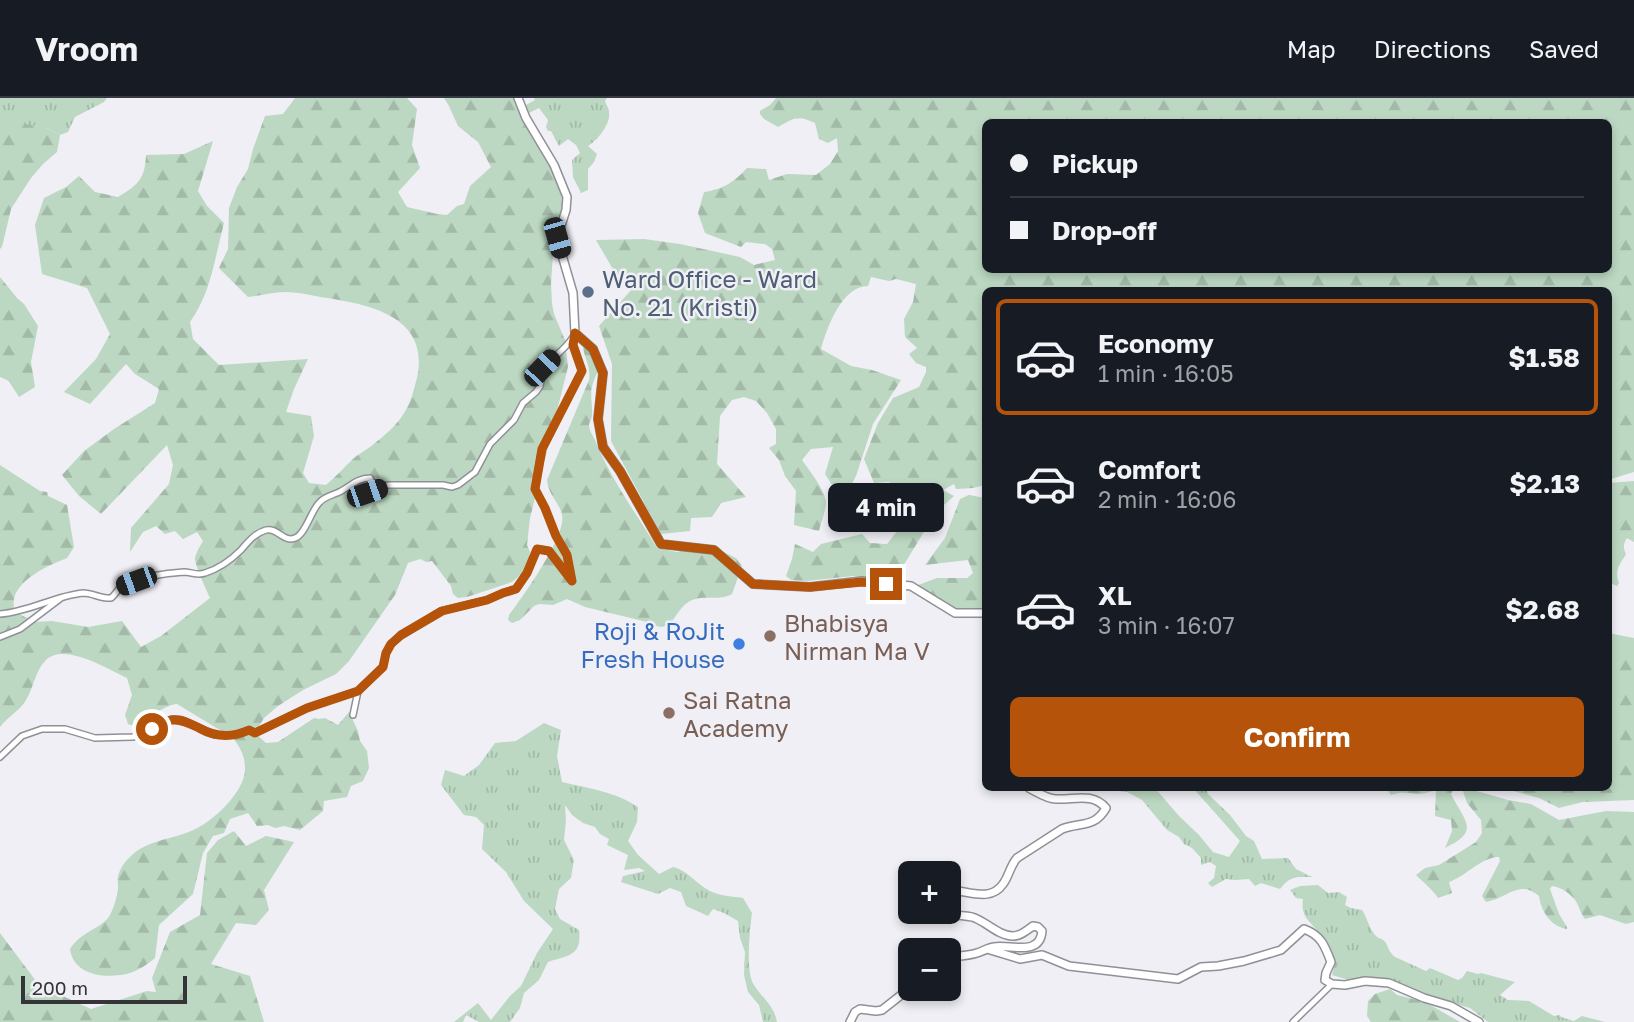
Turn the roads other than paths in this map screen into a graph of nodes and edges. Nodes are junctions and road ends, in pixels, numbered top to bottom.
1 (518, 98) edge
2 (574, 335) junction
3 (64, 596) junction
4 (982, 613) edge
5 (0, 614) edge
6 (0, 637) edge
7 (358, 691) junction
8 (353, 715) dead end
9 (0, 757) edge
10 (1036, 791) edge
11 (961, 892) edge
12 (961, 917) edge
13 (987, 949) junction
14 (961, 955) edge
15 (1332, 984) junction
16 (898, 997) edge
17 (850, 1022) edge
18 (1293, 1022) edge
19 (1479, 1022) edge

1 - 2 street
2 - 3 street
2 - 4 street
2 - 7 street
3 - 5 street
3 - 6 street
7 - 8 street
7 - 9 street
10 - 11 street
12 - 13 street
13 - 14 street
13 - 15 street
15 - 18 street
15 - 19 street
16 - 17 street

